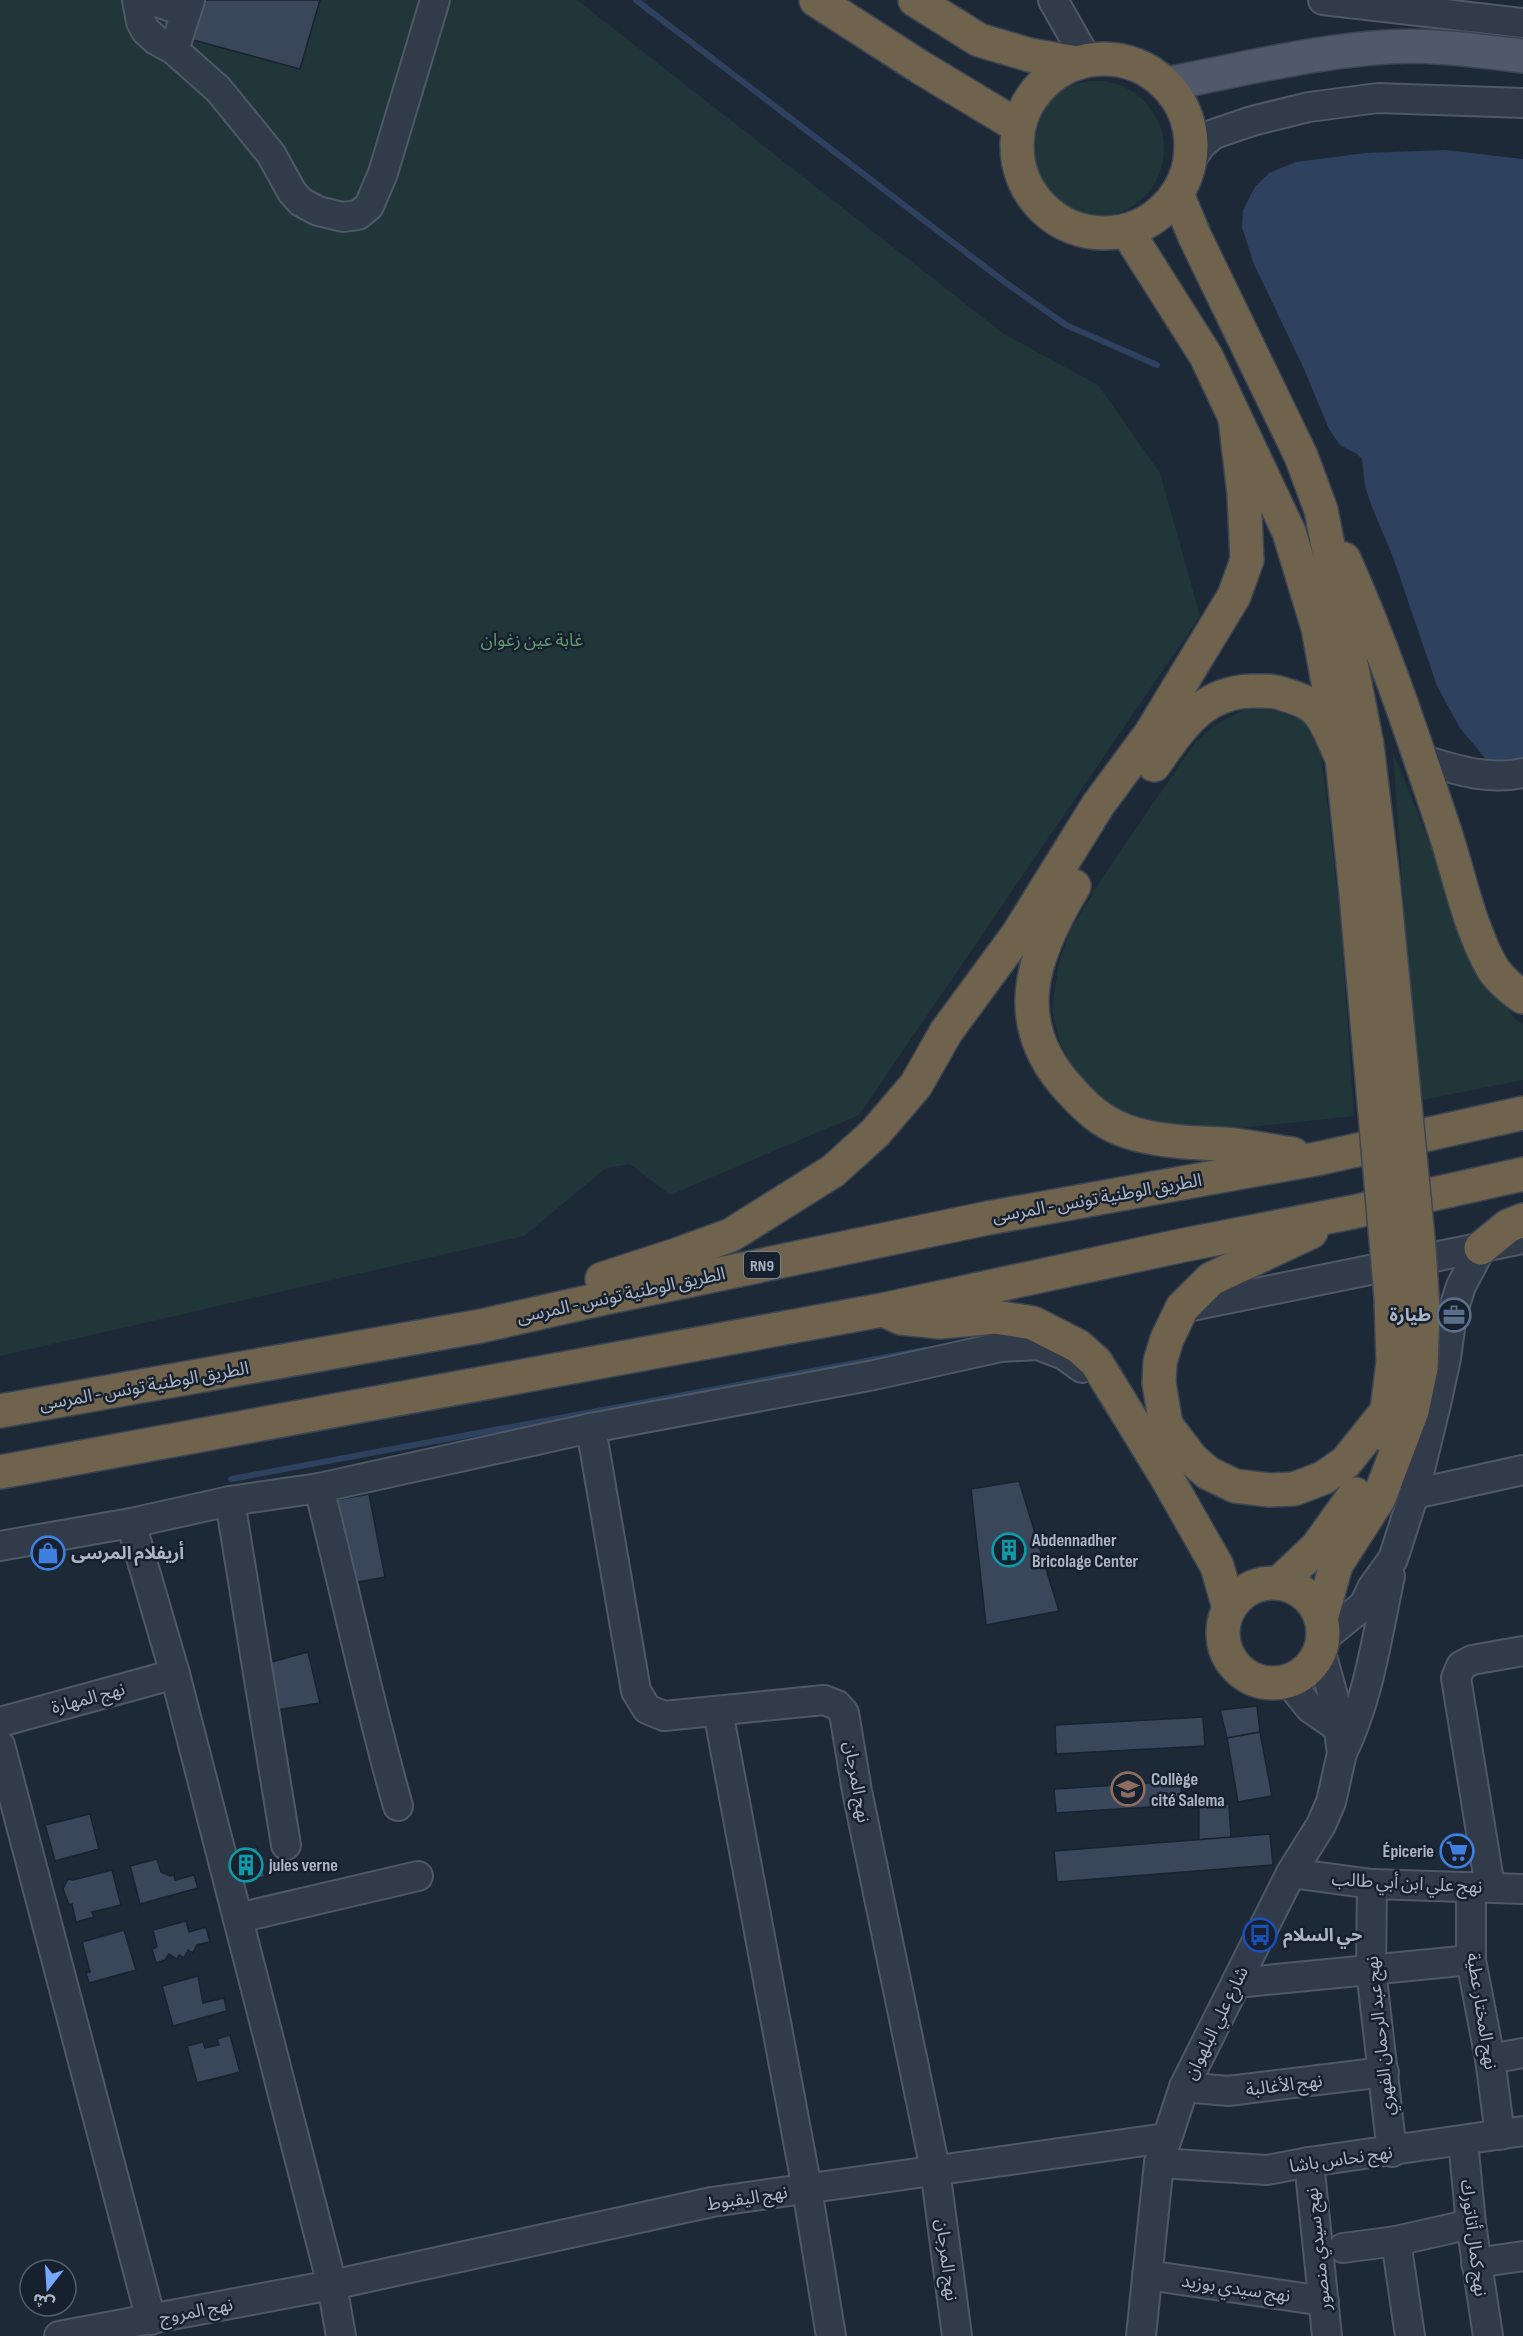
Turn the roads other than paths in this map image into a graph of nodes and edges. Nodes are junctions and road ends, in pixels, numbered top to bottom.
1 (137, 0) edge
2 (151, 0) edge
3 (435, 0) edge
4 (816, 0) edge
5 (915, 0) edge
6 (1053, 0) edge
7 (1341, 1) edge
8 (188, 6) edge
9 (1523, 23) edge
10 (174, 50) junction
11 (1523, 56) edge
12 (1082, 61) junction
13 (1166, 84) junction
14 (1523, 103) edge
15 (1018, 126) junction
16 (1191, 159) junction
17 (1177, 194) junction
18 (1127, 231) junction
19 (1235, 418) junction
20 (1321, 510) junction
21 (1342, 759) junction
22 (1420, 759) junction
23 (1523, 773) edge
24 (1369, 881) junction
25 (1523, 997) edge
26 (1523, 1113) edge
27 (1321, 1158) junction
28 (1523, 1174) edge
29 (1353, 1212) junction
30 (1523, 1220) edge
31 (1523, 1239) edge
32 (1481, 1248) junction
33 (1182, 1308) junction
34 (882, 1310) junction
35 (482, 1326) junction
36 (1407, 1365) junction
37 (1118, 1399) junction
38 (0, 1411) edge
39 (1386, 1412) junction
40 (591, 1428) junction
41 (1523, 1470) edge
42 (0, 1472) edge
43 (320, 1488) junction
44 (1414, 1494) junction
45 (230, 1501) junction
46 (131, 1523) junction
47 (0, 1546) edge
48 (1393, 1558) junction
49 (1279, 1583) junction
50 (1228, 1608) junction
51 (1321, 1636) junction
52 (1523, 1651) edge
53 (175, 1674) junction
54 (1286, 1681) junction
55 (718, 1711) junction
56 (0, 1722) edge
57 (1340, 1741) junction
58 (0, 1745) edge
59 (398, 1806) dead end
60 (286, 1845) dead end
61 (1291, 1873) junction
62 (418, 1876) dead end
63 (1372, 1884) junction
64 (1480, 1887) junction
65 (1523, 1889) edge
66 (238, 1918) junction
67 (1471, 1960) junction
68 (1371, 1970) junction
69 (1236, 1983) junction
70 (1523, 2054) edge
71 (1490, 2059) junction
72 (1384, 2072) junction
73 (1184, 2087) junction
74 (1512, 2133) edge
75 (1463, 2140) junction
76 (1162, 2150) junction
77 (1392, 2152) junction
78 (1309, 2162) junction
79 (935, 2169) junction
80 (807, 2189) junction
81 (1471, 2224) junction
82 (1396, 2241) junction
83 (1343, 2248) dead end
84 (1523, 2256) edge
85 (1476, 2263) junction
86 (1147, 2275) junction
87 (332, 2285) junction
88 (1324, 2301) junction
89 (151, 2320) junction
90 (59, 2336) edge
91 (341, 2336) edge
92 (831, 2336) edge
93 (957, 2336) edge
94 (1141, 2336) edge
95 (1327, 2336) edge
96 (1410, 2336) edge
97 (1488, 2336) edge

1 - 10 street
2 - 8 street
3 - 10 street
4 - 15 highway
5 - 12 highway
6 - 12 street
7 - 9 street
8 - 10 street
11 - 13 main road
12 - 13 highway
12 - 15 highway
13 - 16 highway
14 - 16 street
15 - 18 highway
16 - 17 highway
17 - 18 highway
17 - 20 highway
18 - 19 highway
19 - 21 highway
19 - 35 highway
20 - 22 highway
20 - 24 highway
21 - 24 highway
21 - 27 highway
22 - 23 street
22 - 25 highway
24 - 36 highway, bridge
26 - 27 highway, الطريق الوطنية تونس - المرسى / RN9
27 - 35 highway, الطريق الوطنية تونس - المرسى / RN9
28 - 29 highway
29 - 33 highway
29 - 34 highway
30 - 32 highway
31 - 32 street
32 - 33 street
32 - 44 street
33 - 39 highway
34 - 37 highway
34 - 42 highway
35 - 38 highway, الطريق الوطنية تونس - المرسى / RN9
36 - 39 highway
36 - 51 highway
37 - 40 street
37 - 50 highway
39 - 49 highway
40 - 43 street
40 - 55 street, نهج المرجان
41 - 44 street
43 - 45 street
43 - 59 street
44 - 48 street
45 - 46 street
45 - 60 street
46 - 47 street
46 - 53 street
48 - 51 street
48 - 57 street
49 - 50 highway
49 - 51 highway
50 - 54 highway
51 - 54 highway
51 - 57 street
52 - 64 street, نهج المختار عطية
53 - 56 street, نهج المهارة
53 - 66 street
54 - 57 street
55 - 79 street, نهج المرجان
55 - 80 street
57 - 61 street, شارع علي البلهوان
58 - 89 street
61 - 63 street, نهج علي ابن أبي طالب
61 - 69 street, شارع علي البلهوان
62 - 66 street
63 - 64 street, نهج علي ابن أبي طالب
63 - 68 street, نهج عبد الرحمان الفهري
64 - 65 street, نهج علي ابن أبي طالب
64 - 67 street, نهج المختار عطية
66 - 87 street
67 - 68 street
67 - 71 street, نهج المختار عطية
68 - 69 street
68 - 72 street, نهج عبد الرحمان الفهري
69 - 73 street, شارع علي البلهوان
70 - 71 street
71 - 74 street, نهج المختار عطية
72 - 73 street, نهج الأغالبة
72 - 77 street, نهج عبد الرحمان الفهري
73 - 76 street, شارع علي البلهوان
74 - 75 street, نهج نحاس باشا
75 - 77 street, نهج نحاس باشا
75 - 81 street, نهج كمال أتاتورك
76 - 78 street, نهج نحاس باشا
76 - 79 street, نهج اليقبوط
76 - 86 street, شارع علي البلهوان
77 - 78 street, نهج نحاس باشا
78 - 88 street, نهج سيدي منصور
79 - 80 street, نهج اليقبوط
79 - 93 street, نهج المرجان
80 - 87 street, نهج اليقبوط
80 - 92 street
81 - 82 street
81 - 85 street, نهج كمال أتاتورك
82 - 83 street
82 - 96 street
84 - 85 street
85 - 97 street, نهج كمال أتاتورك
86 - 88 street, نهج سيدي بوزيد
86 - 94 street, شارع علي البلهوان
87 - 89 street, نهج المروج
87 - 91 street
88 - 95 street, نهج سيدي منصور
89 - 90 street, نهج المروج

